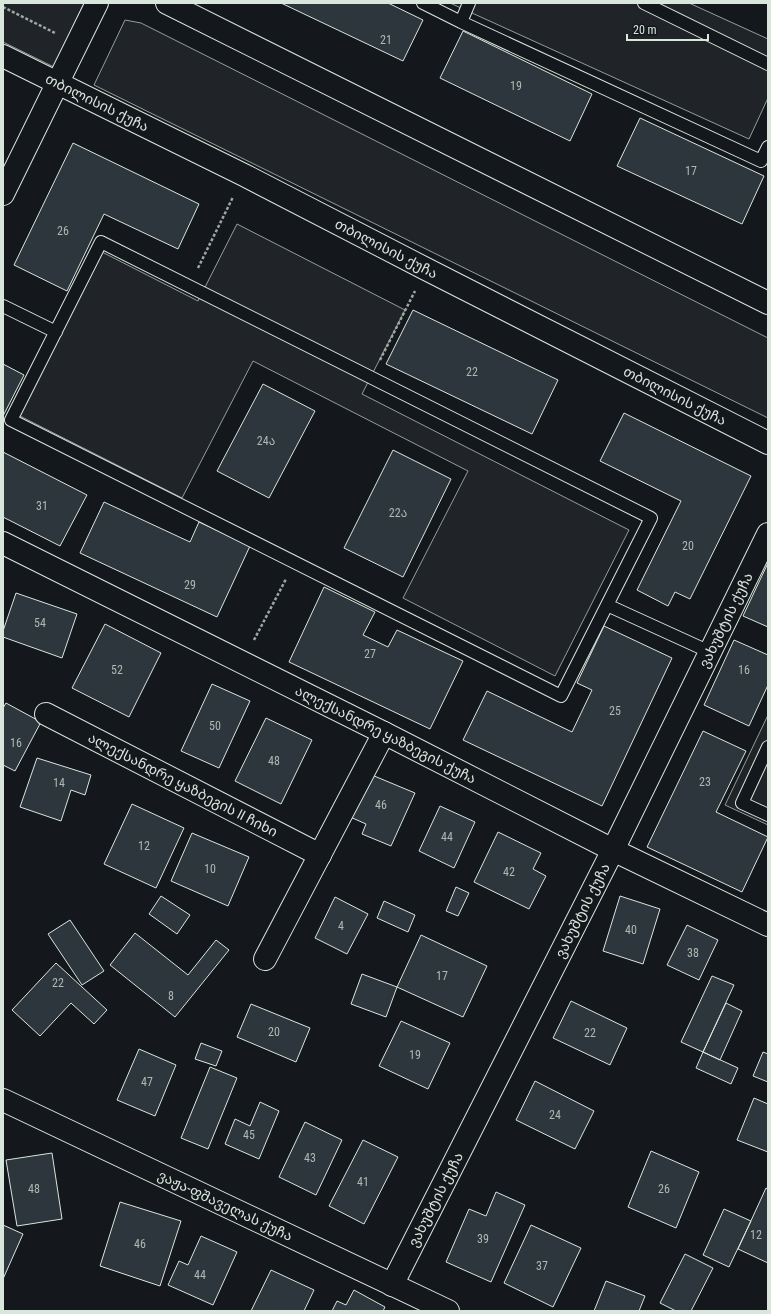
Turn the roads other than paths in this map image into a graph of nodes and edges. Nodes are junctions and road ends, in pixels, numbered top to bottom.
1 (97, 3) edge
2 (167, 3) edge
3 (423, 3) edge
4 (469, 3) edge
5 (644, 3) edge
6 (461, 22) junction
7 (3, 56) edge
8 (768, 64) edge
9 (58, 82) junction
10 (768, 147) edge
11 (3, 194) edge
12 (768, 302) edge
13 (3, 306) edge
14 (56, 332) junction
15 (768, 443) edge
16 (768, 534) edge
17 (3, 543) edge
18 (607, 605) junction
19 (710, 652) junction
20 (46, 714) dead end
21 (384, 732) junction
22 (768, 747) edge
23 (768, 815) edge
24 (613, 850) junction
25 (320, 855) junction
26 (768, 925) edge
27 (265, 959) dead end
28 (3, 1100) edge
29 (392, 1286) junction
30 (448, 1311) edge

1 - 9 street
2 - 12 street
3 - 6 lane
4 - 6 lane
5 - 8 lane
6 - 10 lane
7 - 9 street, თბილისის ქუჩა
9 - 11 street
9 - 15 street, თბილისის ქუჩა
13 - 14 lane
14 - 18 lane
14 - 18 lane
16 - 19 street, ვახუშტის ქუჩა
17 - 21 street, ალექსანდრე ყაზბეგის ქუჩა
18 - 19 lane
19 - 24 street, ვახუშტის ქუჩა
20 - 25 street, ალექსანდრე ყაზბეგის II ჩიხი
21 - 24 street, ალექსანდრე ყაზბეგის ქუჩა
21 - 25 street
22 - 23 lane
24 - 26 street, ალექსანდრე ყაზბეგის ქუჩა
24 - 29 street, ვახუშტის ქუჩა
25 - 27 street
28 - 29 street, ვაჟა-ფშაველას ქუჩა
29 - 30 street, ვაჟა-ფშაველას ქუჩა

